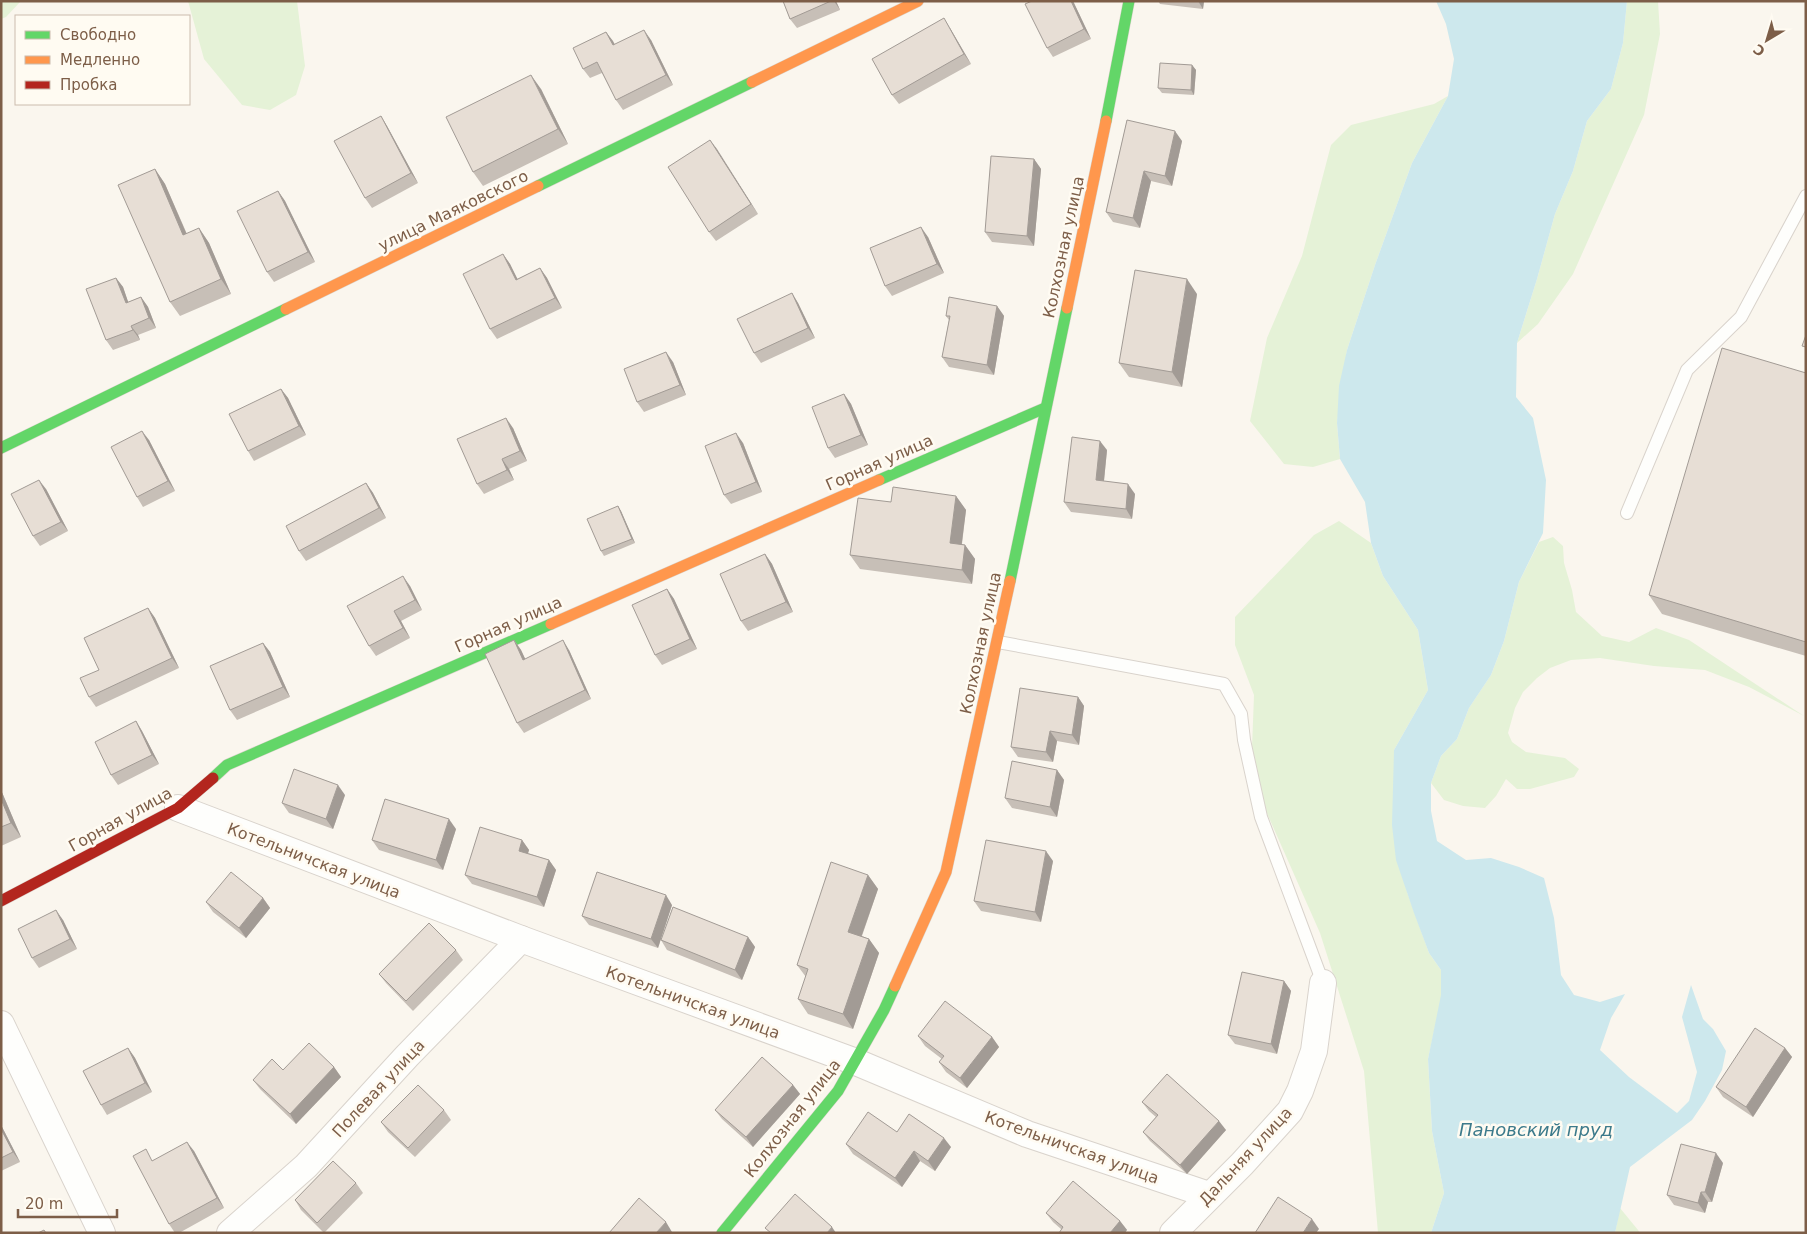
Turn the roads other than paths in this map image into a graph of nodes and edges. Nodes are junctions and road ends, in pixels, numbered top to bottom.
1 (918, 1) edge
2 (1129, 1) edge
3 (1806, 196) edge
4 (1045, 408) junction
5 (1, 448) edge
6 (1627, 513) dead end
7 (998, 642) junction
8 (178, 808) junction
9 (1, 900) edge
10 (521, 939) junction
11 (1323, 983) joint
12 (1, 1024) edge
13 (856, 1062) junction
14 (1209, 1195) junction
15 (102, 1233) edge
16 (230, 1233) edge
17 (722, 1233) edge
18 (1173, 1233) edge

1 - 5 street, улица Маяковского
2 - 4 street, Колхозная улица
3 - 6 lane
4 - 7 street, Колхозная улица
4 - 8 street, Горная улица
7 - 11 lane
7 - 13 street, Колхозная улица
8 - 9 street, Горная улица
8 - 10 street, Котельничская улица
10 - 13 street, Котельничская улица
10 - 16 street, Полевая улица
11 - 14 street, Дальняя улица
12 - 15 street
13 - 14 street, Котельничская улица
13 - 17 street, Колхозная улица
14 - 18 street, Дальняя улица

